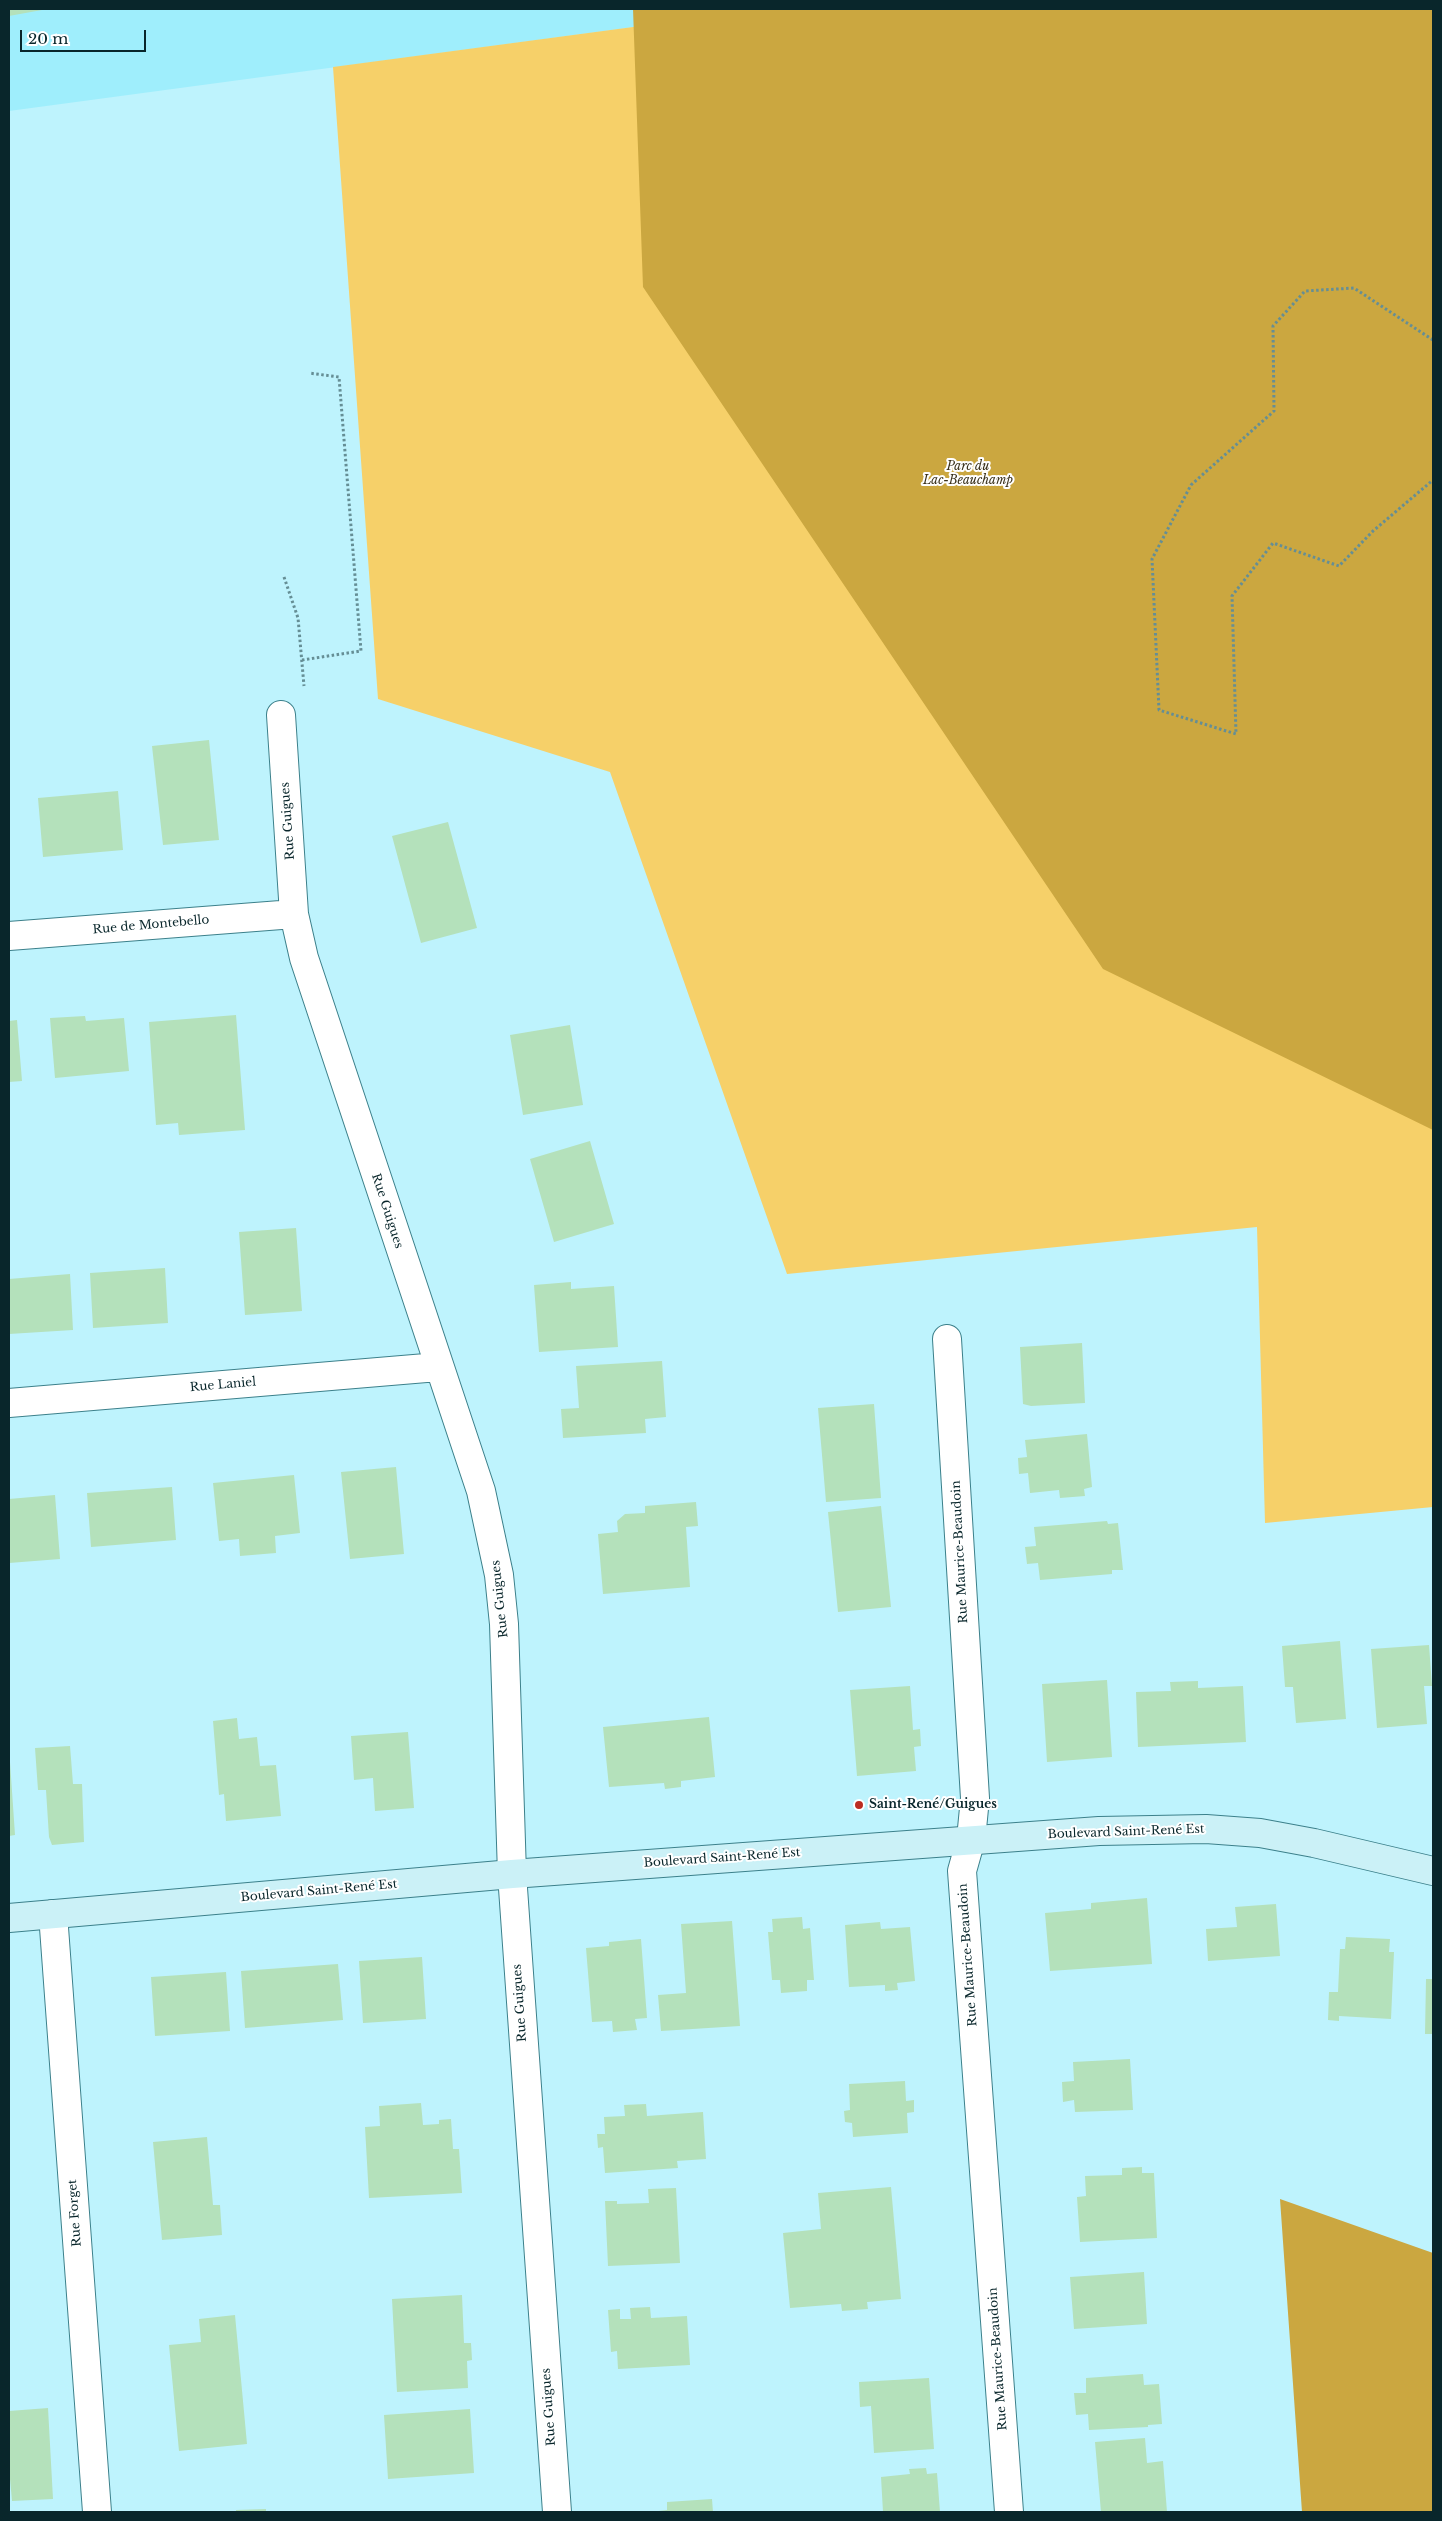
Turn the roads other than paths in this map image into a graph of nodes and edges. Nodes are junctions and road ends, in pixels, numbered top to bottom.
1 (281, 715) dead end
2 (294, 914) junction
3 (9, 936) edge
4 (947, 1339) dead end
5 (438, 1368) junction
6 (9, 1403) edge
7 (971, 1840) junction
8 (1433, 1871) edge
9 (512, 1874) junction
10 (53, 1914) junction
11 (9, 1918) edge
12 (97, 2512) edge
13 (557, 2512) edge
14 (1009, 2512) edge

1 - 2 street, Rue Guigues
2 - 3 street, Rue de Montebello
2 - 5 street, Rue Guigues
4 - 7 street, Rue Maurice-Beaudoin
5 - 6 street, Rue Laniel
5 - 9 street, Rue Guigues
7 - 8 street, Boulevard Saint-René Est
7 - 9 street, Boulevard Saint-René Est
7 - 14 street, Rue Maurice-Beaudoin
9 - 10 street, Boulevard Saint-René Est
9 - 13 street, Rue Guigues
10 - 11 street, Boulevard Saint-René Est
10 - 12 street, Rue Forget

